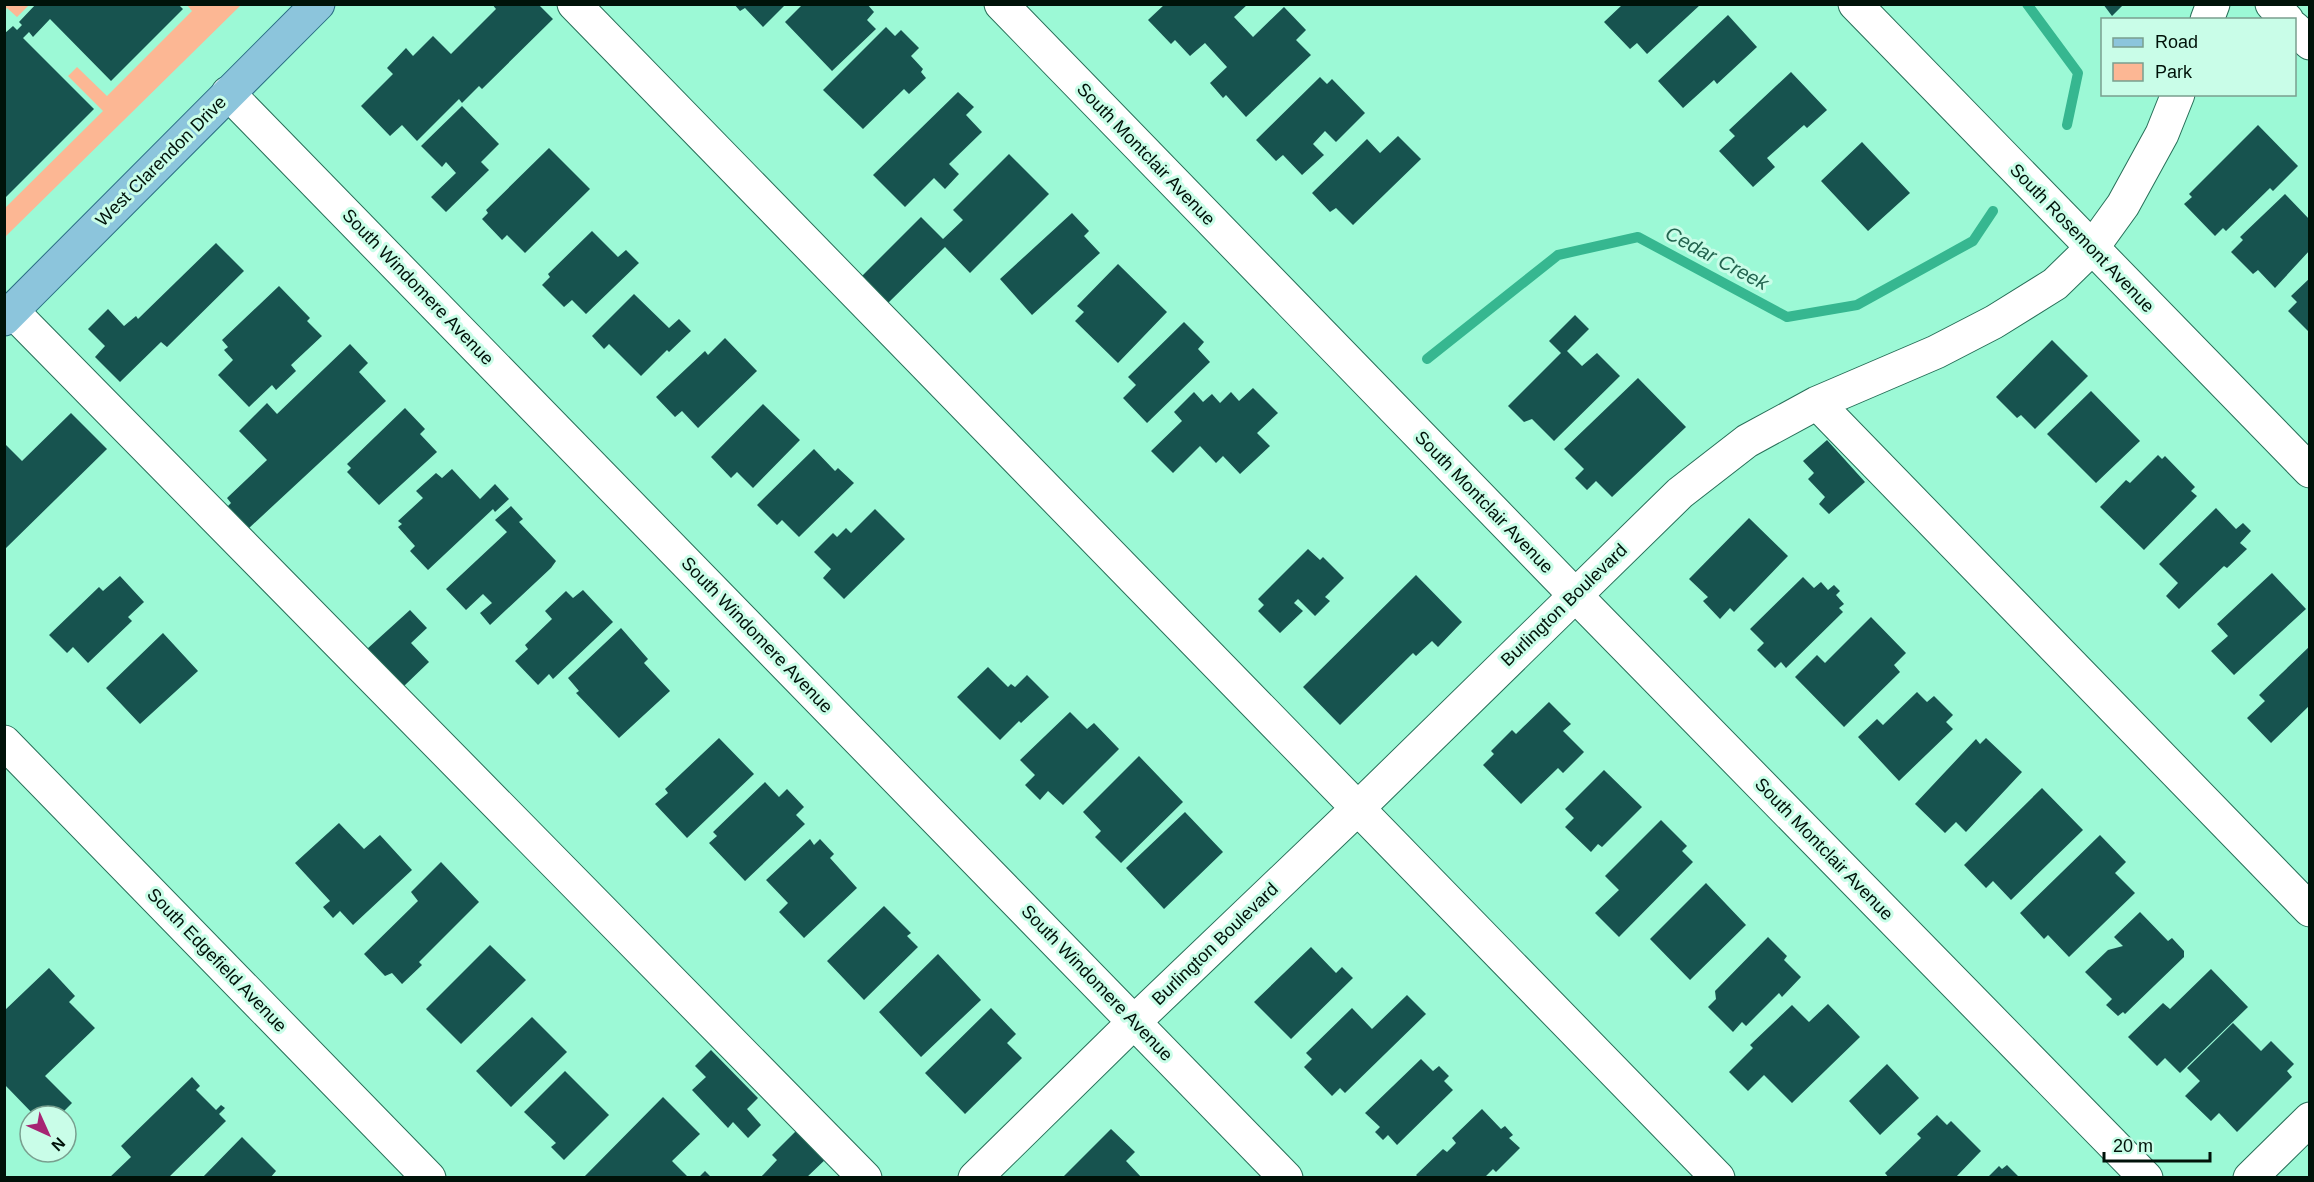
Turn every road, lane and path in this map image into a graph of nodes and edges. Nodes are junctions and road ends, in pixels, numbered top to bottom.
1 (318, 4) edge
2 (574, 4) edge
3 (1001, 4) edge
4 (1855, 4) edge
5 (2272, 4) edge
6 (2285, 18) edge
7 (2296, 29) edge
8 (2310, 43) edge
9 (228, 93) junction
10 (2177, 96) edge
11 (2092, 248) junction
12 (8, 315) edge
13 (1817, 403) junction
14 (2310, 471) edge
15 (1574, 594) junction
16 (4, 742) edge
17 (1357, 809) junction
18 (2310, 910) edge
19 (1134, 1022) junction
20 (2310, 1119) edge
21 (429, 1178) edge
22 (865, 1178) edge
23 (975, 1178) edge
24 (1286, 1178) edge
25 (1718, 1178) edge
26 (2146, 1178) edge
27 (2250, 1178) edge

1 - 9 main road, West Clarendon Drive
2 - 17 street
3 - 15 street, South Montclair Avenue
4 - 11 street, South Rosemont Avenue
5 - 6 street
7 - 8 street
9 - 12 main road, West Clarendon Drive
9 - 19 street, South Windomere Avenue
10 - 11 street, Burlington Boulevard
11 - 13 street, Burlington Boulevard
11 - 14 street, South Rosemont Avenue
12 - 22 street
13 - 15 street, Burlington Boulevard
13 - 18 street
15 - 17 street, Burlington Boulevard
15 - 26 street, South Montclair Avenue
16 - 21 street, South Edgefield Avenue
17 - 19 street, Burlington Boulevard
17 - 25 street
19 - 23 street, Burlington Boulevard
19 - 24 street, South Windomere Avenue
20 - 27 street

